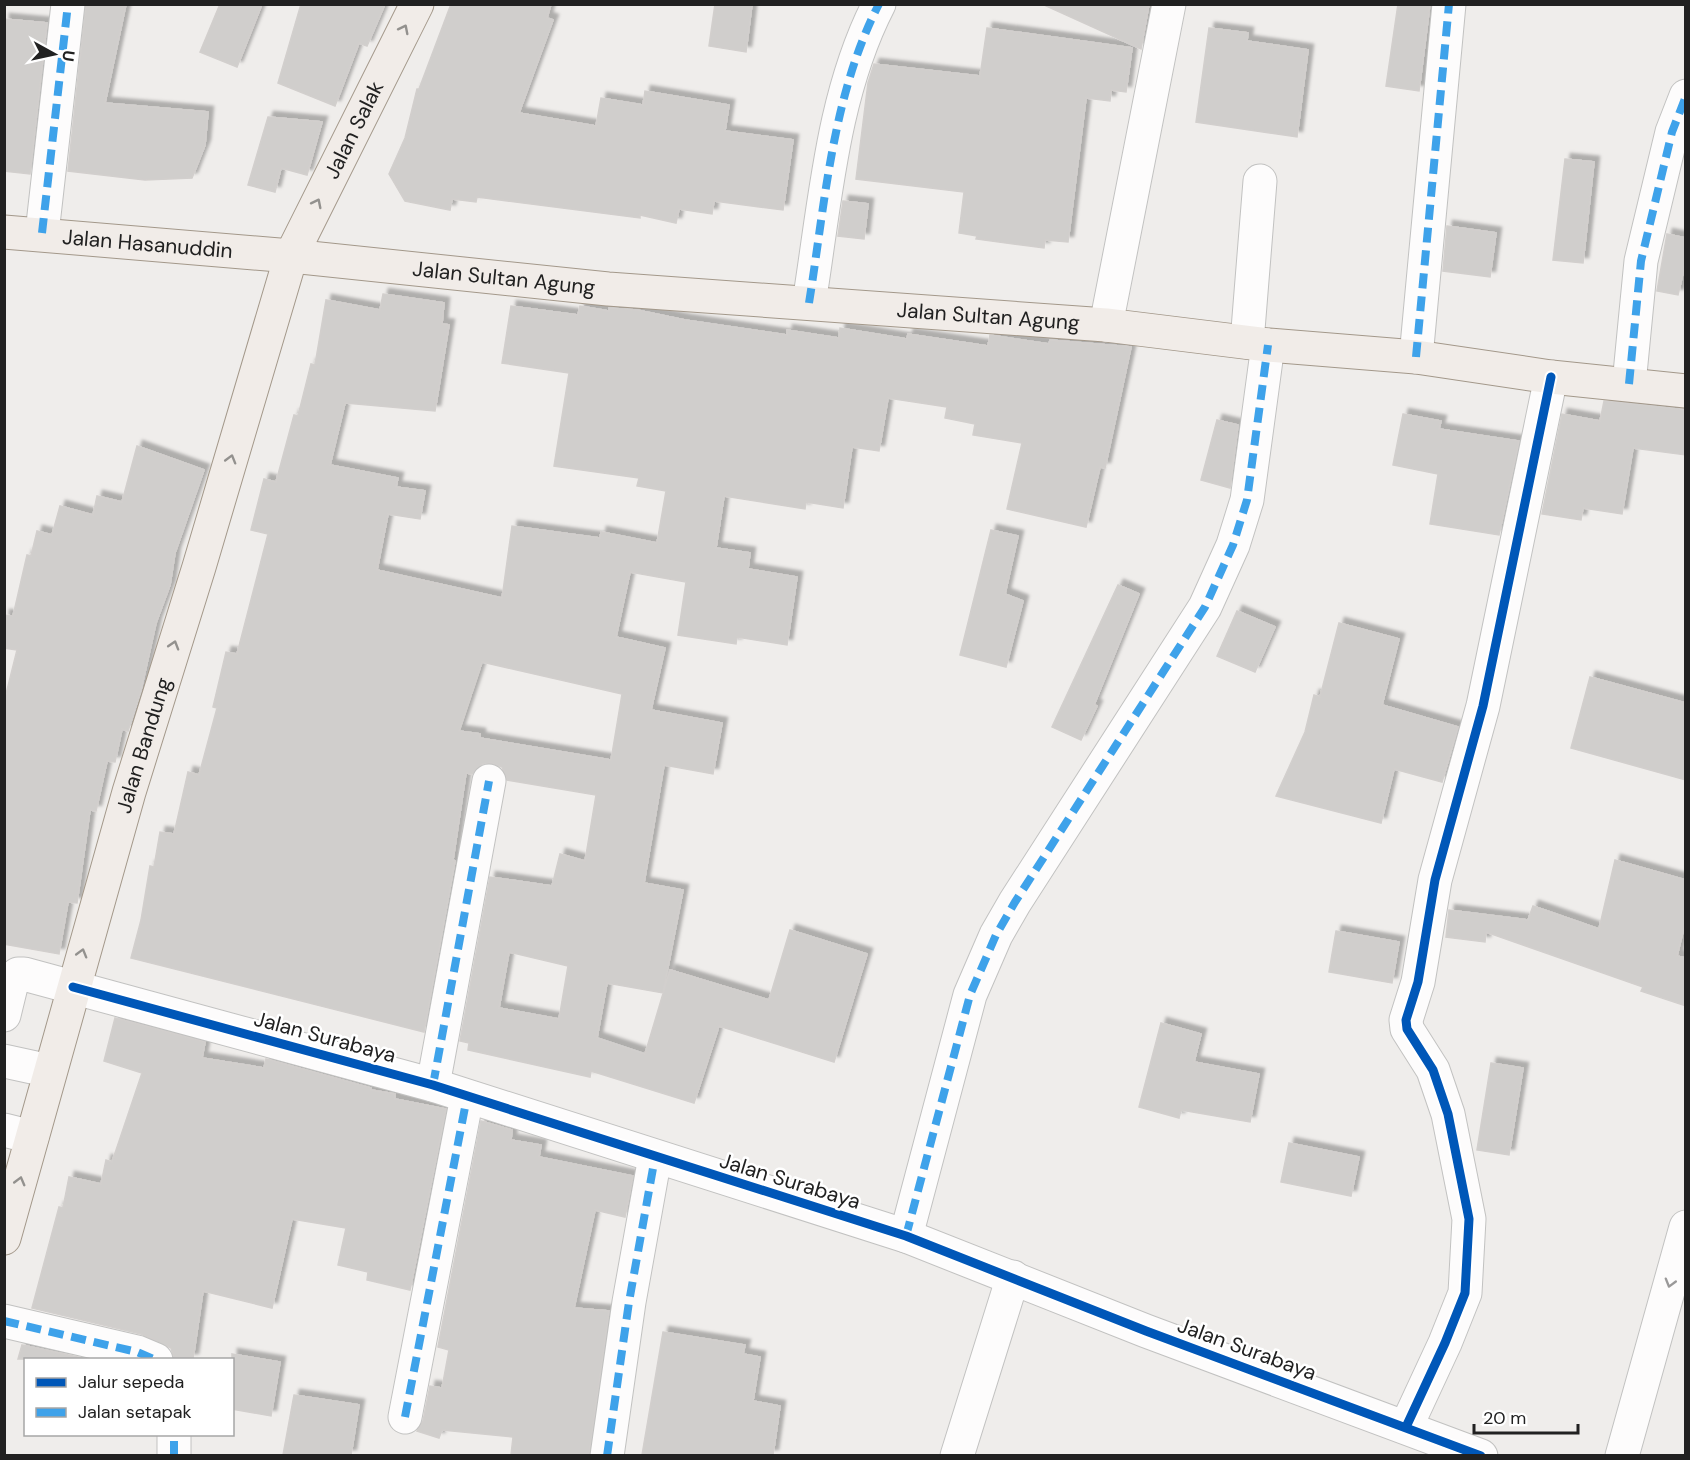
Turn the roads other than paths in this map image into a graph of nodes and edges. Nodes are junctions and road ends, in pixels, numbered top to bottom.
1 (68, 4) edge
2 (417, 4) edge
3 (879, 4) edge
4 (1169, 4) edge
5 (1449, 4) edge
6 (1686, 96) edge
7 (1260, 181) dead end
8 (4, 232) edge
9 (42, 233) junction
10 (291, 256) junction
11 (808, 303) junction
12 (1106, 325) junction
13 (1258, 344) junction
14 (1416, 357) junction
15 (1551, 377) junction
16 (1629, 384) junction
17 (1686, 391) edge
18 (489, 781) dead end
19 (73, 987) junction
20 (4, 1015) edge
21 (4, 1061) edge
22 (50, 1071) junction
23 (433, 1085) junction
24 (467, 1097) junction
25 (18, 1133) edge
26 (655, 1157) junction
27 (1686, 1227) edge
28 (5, 1236) edge
29 (906, 1236) junction
30 (1013, 1277) junction
31 (4, 1321) edge
32 (153, 1358) edge
33 (405, 1418) dead end
34 (1406, 1427) junction
35 (174, 1436) edge
36 (174, 1455) edge
37 (607, 1455) edge
38 (957, 1455) edge
39 (1481, 1455) edge
40 (1622, 1455) edge

1 - 9 street
10 -> 2 main road, Jalan Salak
3 - 11 street
4 - 12 street
5 - 14 street
6 - 16 street
7 - 13 street
8 - 9 main road, Jalan Hasanuddin
9 - 10 main road, Jalan Hasanuddin
10 - 11 main road, Jalan Sultan Agung
19 -> 10 main road, Jalan Bandung
11 - 12 main road, Jalan Sultan Agung
12 - 13 main road, Jalan Sultan Agung
13 - 14 main road, Jalan Sultan Agung
13 - 29 street
14 - 15 main road, Jalan Sultan Agung
15 - 16 main road, Jalan Sultan Agung
15 - 34 street
16 - 17 main road, Jalan Sultan Agung
18 - 23 street
19 - 20 street, Jalan Surabaya
19 - 22 main road, Jalan Bandung
19 - 23 street, Jalan Surabaya
21 - 22 street
22 - 25 main road, Jalan Bandung
23 - 24 street, Jalan Surabaya
24 - 26 street, Jalan Surabaya
24 - 33 street
28 -> 25 main road, Jalan Bandung
26 - 29 street, Jalan Surabaya
26 - 37 street
27 -> 40 street
29 - 30 street, Jalan Surabaya
30 - 34 street, Jalan Surabaya
30 - 38 street
31 - 32 street
34 - 39 street, Jalan Surabaya
35 - 36 street

